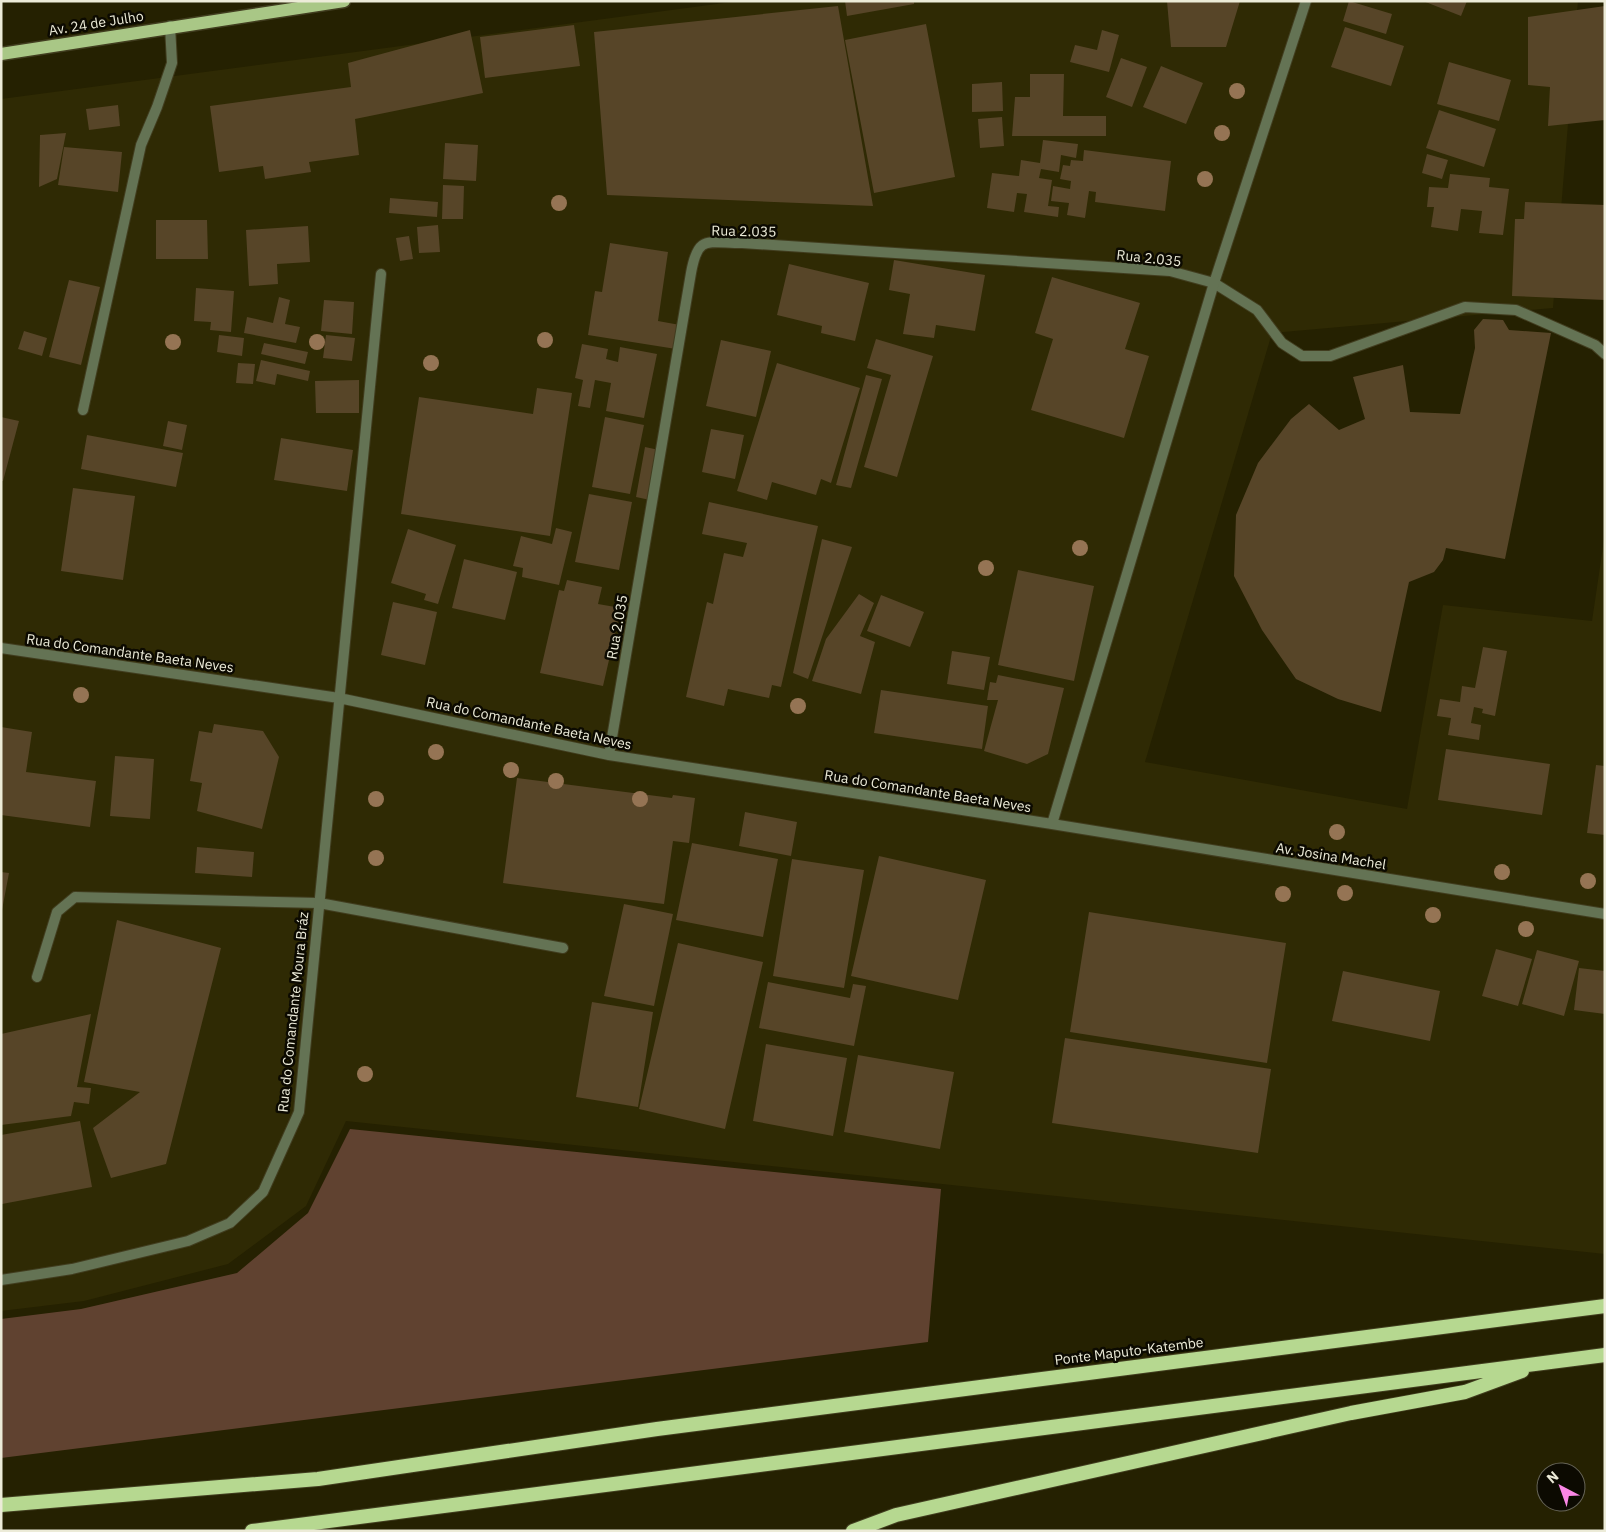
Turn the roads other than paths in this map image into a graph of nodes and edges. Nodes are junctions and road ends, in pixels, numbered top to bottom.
1 (344, 1) edge
2 (1306, 1) edge
3 (170, 26) junction
4 (1, 54) edge
5 (381, 274) dead end
6 (1214, 283) junction
7 (1605, 354) edge
8 (83, 410) dead end
9 (1, 648) edge
10 (339, 698) junction
11 (609, 755) junction
12 (1052, 824) junction
13 (319, 903) junction
14 (1605, 914) edge
15 (562, 948) dead end
16 (37, 977) dead end
17 (1, 1280) edge
18 (1605, 1306) edge
19 (1605, 1355) edge
20 (1546, 1362) junction
21 (1, 1505) edge
22 (252, 1531) edge
23 (853, 1531) edge

1 - 3 main road, Av. 24 de Julho
2 - 6 street
3 - 4 main road, Av. 24 de Julho
3 - 8 street
5 - 10 street, Rua do Comandante Moura Bráz
6 - 7 street
6 - 11 street, Rua 2.035
6 - 12 street
9 - 10 street, Rua do Comandante Baeta Neves
10 - 11 street, Rua do Comandante Baeta Neves
10 - 13 street, Rua do Comandante Moura Bráz
11 - 12 street, Rua do Comandante Baeta Neves
12 - 14 street, Av. Josina Machel
13 - 15 street
13 - 16 street
13 - 17 street, Rua do Comandante Moura Bráz
18 - 21 highway, Ponte Maputo-Katembe
19 - 20 highway
20 - 22 highway
20 - 23 highway

